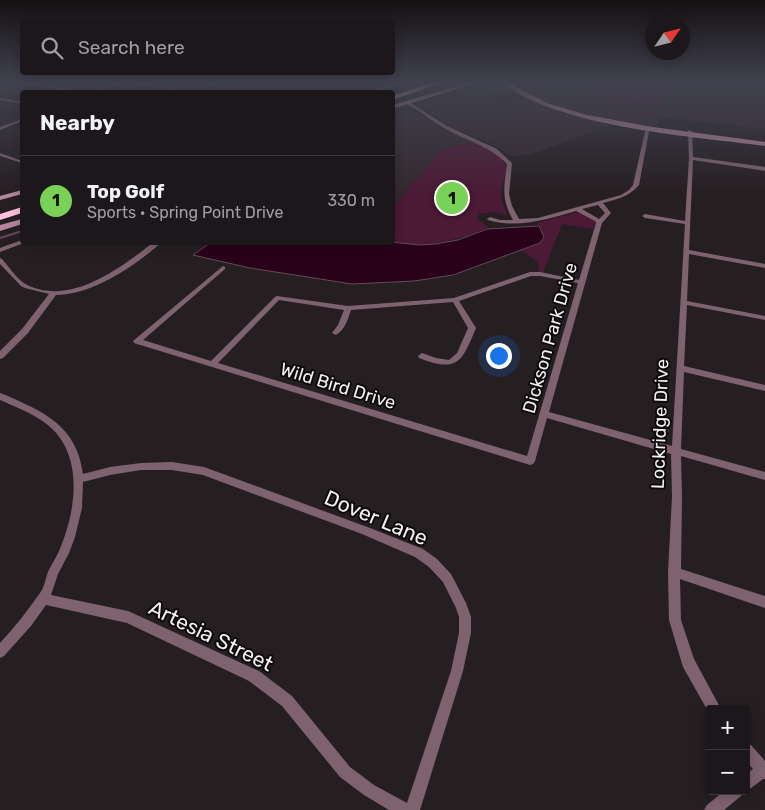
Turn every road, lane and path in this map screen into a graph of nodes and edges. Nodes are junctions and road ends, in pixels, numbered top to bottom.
1 (434, 120) edge
2 (609, 120) edge
3 (20, 121) edge
4 (0, 123) edge
5 (10, 125) junction
6 (648, 127) junction
7 (0, 129) edge
8 (690, 132) junction
9 (765, 142) edge
10 (0, 153) edge
11 (20, 156) edge
12 (691, 158) junction
13 (20, 161) edge
14 (765, 169) edge
15 (20, 193) edge
16 (0, 198) edge
17 (20, 201) edge
18 (600, 204) junction
19 (588, 206) junction
20 (0, 207) edge
21 (578, 208) junction
22 (20, 211) edge
23 (591, 216) junction
24 (645, 216) dead end
25 (0, 217) edge
26 (490, 219) dead end
27 (517, 221) junction
28 (20, 223) edge
29 (599, 223) junction
30 (687, 223) junction
31 (0, 228) edge
32 (20, 243) edge
33 (154, 245) edge
34 (0, 250) edge
35 (686, 251) junction
36 (0, 260) edge
37 (765, 266) edge
38 (222, 268) dead end
39 (581, 282) junction
40 (54, 292) junction
41 (455, 300) junction
42 (683, 302) junction
43 (348, 308) junction
44 (765, 318) edge
45 (336, 333) dead end
46 (0, 356) edge
47 (422, 356) dead end
48 (212, 364) junction
49 (680, 368) junction
50 (765, 388) edge
51 (0, 396) edge
52 (544, 414) junction
53 (676, 452) junction
54 (530, 461) joint
55 (765, 476) edge
56 (79, 479) junction
57 (674, 572) junction
58 (42, 599) junction
59 (765, 602) edge
60 (0, 652) edge
61 (712, 705) edge
62 (750, 754) edge
63 (764, 770) edge
64 (750, 780) edge
65 (731, 795) edge
66 (404, 810) edge
67 (412, 810) edge
68 (712, 810) edge

1 - 27 street
2 - 6 main road
3 - 5 street
4 - 5 street
5 - 7 street
6 - 8 main road
6 - 18 street
8 - 9 main road
8 - 12 street, Lockridge Drive
10 - 11 street
10 - 13 street
12 - 14 street
12 - 30 street, Lockridge Drive
15 - 16 main road
17 - 20 highway
18 - 19 street
18 - 29 street, Dickson Park Drive
19 - 21 street
19 - 23 street
21 - 23 street
21 - 27 street
22 - 25 highway
23 - 29 street
24 - 30 street
26 - 27 street
28 - 31 main road
29 - 39 street, Dickson Park Drive
30 - 35 street, Lockridge Drive
32 - 34 street
33 - 40 street
35 - 37 street
35 - 42 street, Lockridge Drive
36 - 40 street
38 - 48 street, Wild Bird Drive
39 - 41 street
39 - 52 street, Dickson Park Drive
40 - 46 street
41 - 43 street
41 - 47 street
42 - 44 street
42 - 49 street, Lockridge Drive
43 - 45 street
43 - 48 street
48 - 54 street, Wild Bird Drive
49 - 50 street
49 - 53 street, Lockridge Drive
51 - 56 street
52 - 53 street
52 - 54 street, Dickson Park Drive
53 - 55 street
53 - 57 street, Lockridge Drive
56 - 58 street
56 - 67 street, Dover Lane
57 - 59 street
57 - 61 street, Lockridge Drive
58 - 60 street
58 - 66 street, Artesia Street
62 - 63 street
63 - 64 street
65 - 68 street

